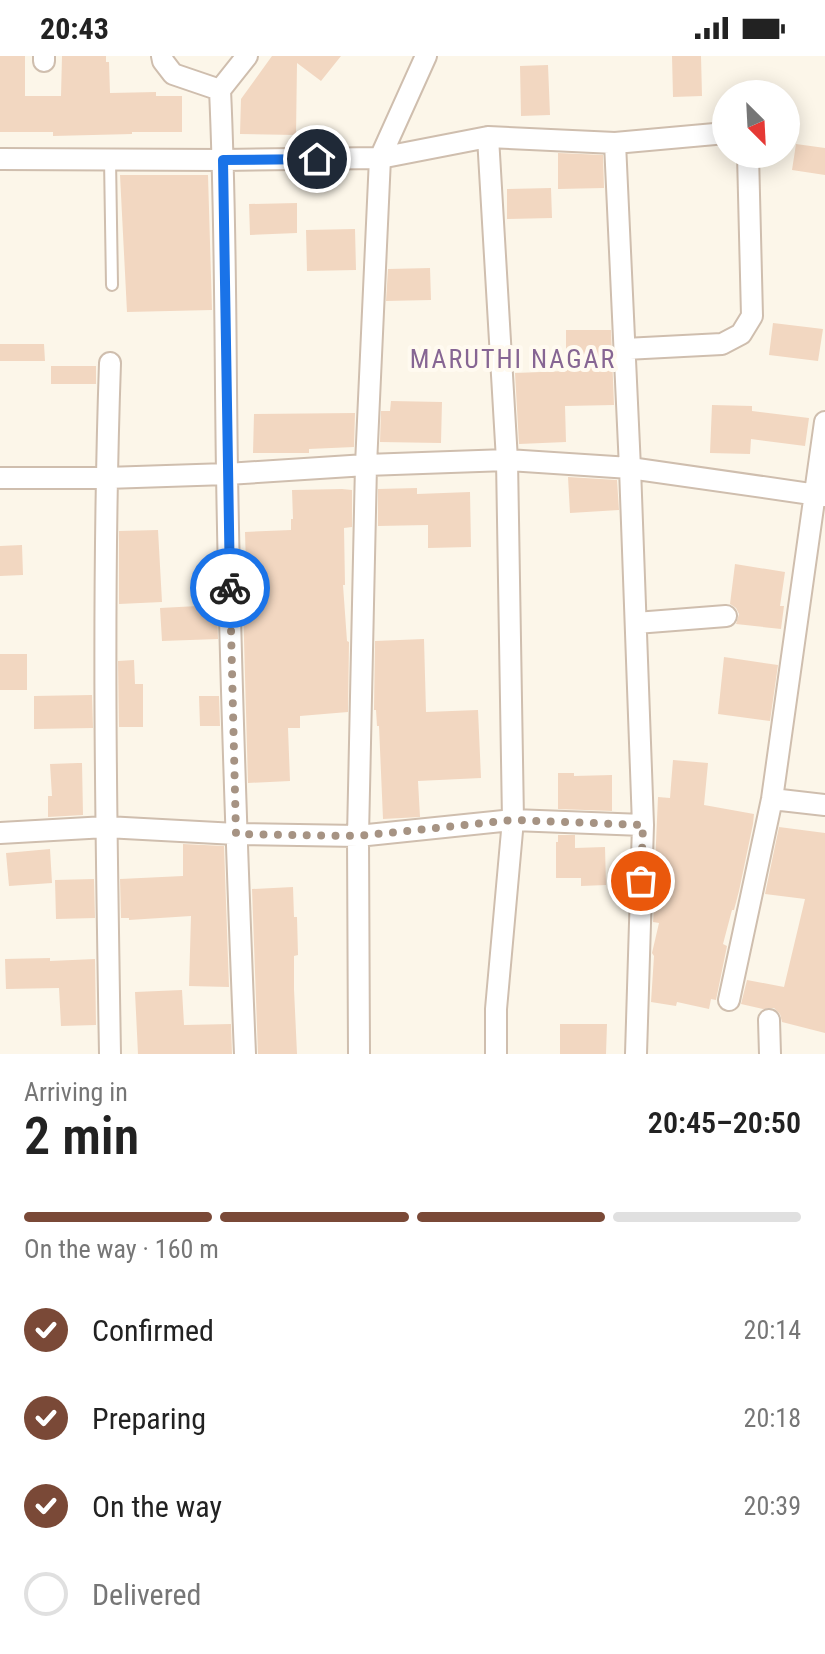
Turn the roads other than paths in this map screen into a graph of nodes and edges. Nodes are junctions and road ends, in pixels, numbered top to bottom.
1 (162, 56) edge
2 (247, 56) edge
3 (426, 56) edge
4 (220, 90) junction
5 (712, 134) edge
6 (488, 137) junction
7 (615, 143) junction
8 (380, 158) junction
9 (0, 159) edge
10 (110, 159) junction
11 (223, 160) junction
12 (748, 168) edge
13 (112, 285) dead end
14 (625, 349) junction
15 (110, 363) dead end
16 (825, 422) edge
17 (507, 460) junction
18 (366, 465) junction
19 (630, 468) junction
20 (227, 474) junction
21 (0, 478) edge
22 (106, 478) junction
23 (820, 495) edge
24 (726, 616) dead end
25 (636, 623) junction
26 (772, 799) junction
27 (825, 805) edge
28 (513, 820) junction
29 (643, 825) junction
30 (106, 827) junction
31 (0, 833) edge
32 (236, 834) junction
33 (358, 836) junction
34 (729, 1000) dead end
35 (769, 1020) dead end
36 (110, 1054) edge
37 (245, 1054) edge
38 (359, 1054) edge
39 (496, 1054) edge
40 (636, 1054) edge
41 (770, 1054) edge

1 - 4 street
2 - 4 street
3 - 8 street
4 - 11 street
5 - 7 street
6 - 7 street
6 - 8 street
6 - 17 street
7 - 14 street
8 - 11 street
8 - 18 street
9 - 10 street
10 - 11 street
10 - 13 lane
11 - 20 street
12 - 14 street
14 - 19 street
15 - 22 street
16 - 23 street
17 - 18 street
17 - 19 street
17 - 28 street
18 - 20 street
18 - 33 street
19 - 23 street
19 - 25 street
20 - 22 street
20 - 32 street
21 - 22 street
22 - 30 street
23 - 26 street
24 - 25 street
25 - 29 street
26 - 27 street
26 - 34 street
28 - 29 street
28 - 33 street
28 - 39 street
29 - 40 street
30 - 31 street
30 - 32 street
30 - 36 street
32 - 33 street
32 - 37 street
33 - 38 street
35 - 41 street

